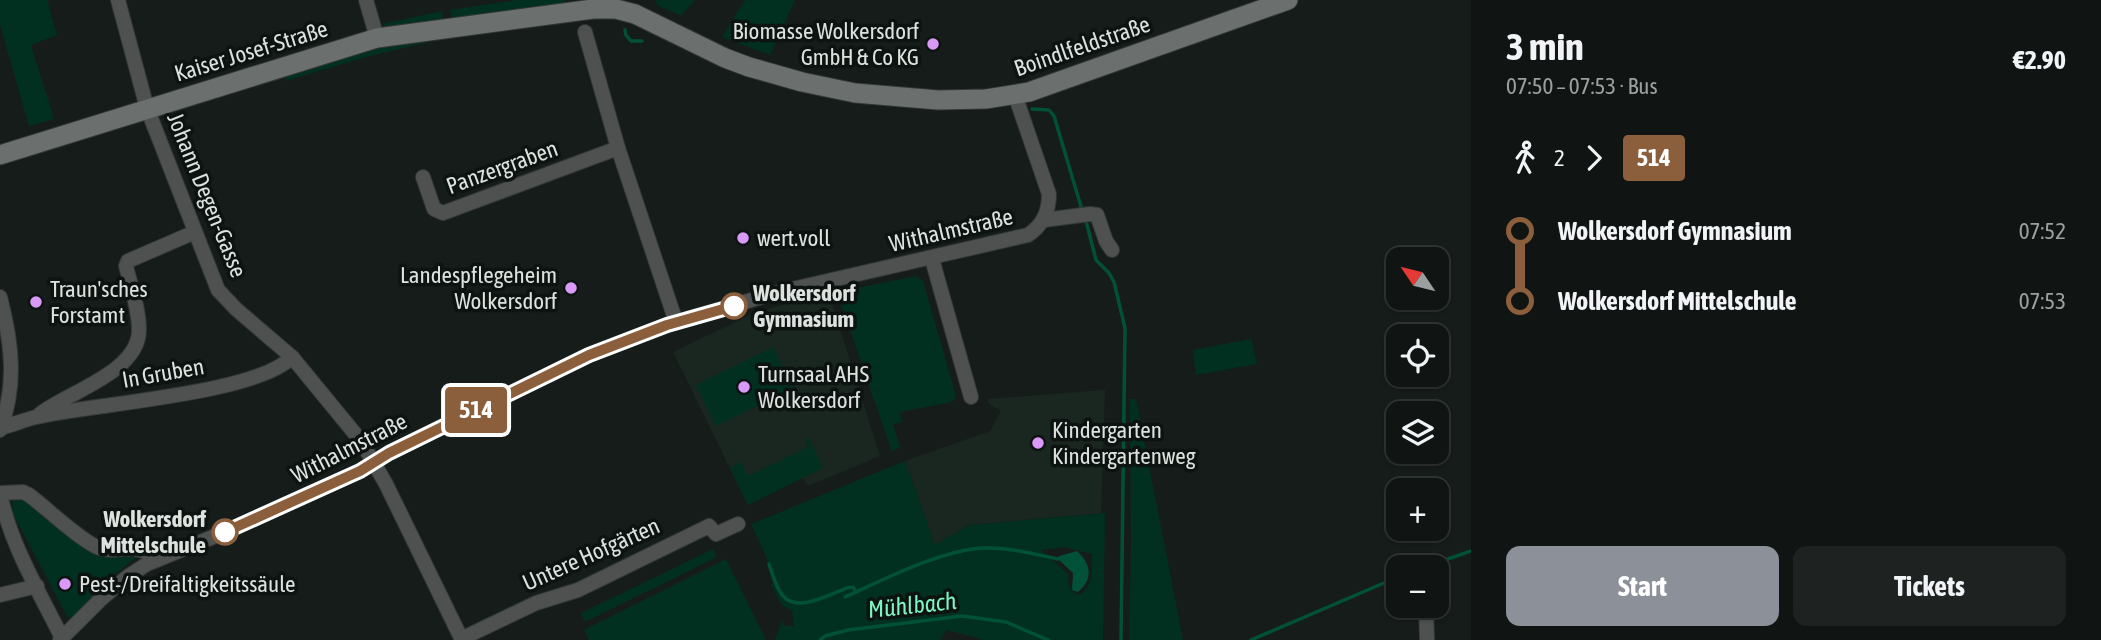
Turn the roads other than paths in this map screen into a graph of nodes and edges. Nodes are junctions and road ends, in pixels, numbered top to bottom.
1 (118, 0) edge
2 (366, 0) edge
3 (1288, 0) edge
4 (577, 5) edge
5 (647, 18) joint
6 (586, 32) dead end
7 (377, 38) junction
8 (1015, 95) junction
9 (147, 108) junction
10 (618, 148) junction
11 (0, 155) edge
12 (423, 177) dead end
13 (1044, 220) junction
14 (195, 232) junction
15 (1112, 250) dead end
16 (932, 259) junction
17 (0, 298) edge
18 (676, 322) junction
19 (292, 357) junction
20 (971, 397) dead end
21 (37, 417) junction
22 (0, 429) edge
23 (374, 463) junction
24 (0, 493) edge
25 (738, 524) dead end
26 (157, 560) junction
27 (37, 586) junction
28 (0, 595) edge
29 (1426, 618) edge
30 (61, 639) edge
31 (461, 639) edge
32 (1427, 640) edge

1 - 9 street, Johann Degen-Gasse
2 - 7 street
3 - 8 street, Boindlfeldstraße
4 - 5 street, Kaiser Josef-Straße
4 - 7 street, Kaiser Josef-Straße
5 - 8 street, Boindlfeldstraße
6 - 10 street
7 - 9 street, Kaiser Josef-Straße
8 - 13 street, Withalmstraße
9 - 11 street, Kaiser Josef-Straße
9 - 14 street, Johann Degen-Gasse
10 - 12 street, Panzergraben
10 - 18 street
13 - 15 street
13 - 16 street, Withalmstraße
14 - 19 street, Johann Degen-Gasse
14 - 21 street
16 - 18 street, Withalmstraße
16 - 20 street
17 - 22 street
18 - 23 street, Withalmstraße
19 - 21 street, In Gruben
19 - 23 street, Johann Degen-Gasse
21 - 22 street
23 - 26 street, Withalmstraße
23 - 31 street, Johann Degen-Gasse
24 - 26 street
24 - 27 street
25 - 31 street, Untere Hofgärten
26 - 30 street, Withalmstraße
27 - 28 street
27 - 30 street
29 - 32 street

